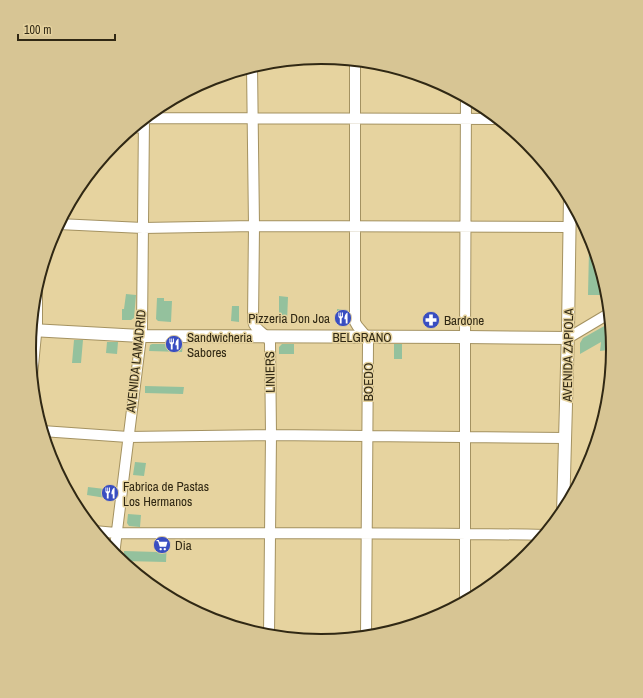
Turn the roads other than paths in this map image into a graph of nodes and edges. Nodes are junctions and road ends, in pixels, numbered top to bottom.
1 (355, 66) edge
2 (252, 72) edge
3 (466, 103) edge
4 (465, 118) junction
5 (252, 119) junction
6 (355, 119) junction
7 (490, 119) edge
8 (150, 121) edge
9 (144, 125) edge
10 (570, 207) edge
11 (64, 224) edge
12 (254, 226) junction
13 (354, 226) junction
14 (465, 226) junction
15 (569, 227) junction
16 (143, 228) junction
17 (605, 316) edge
18 (37, 327) edge
19 (257, 330) junction
20 (141, 332) junction
21 (364, 333) junction
22 (465, 333) junction
23 (568, 334) junction
24 (267, 337) junction
25 (48, 431) edge
26 (271, 435) junction
27 (367, 436) junction
28 (128, 437) junction
29 (465, 437) junction
30 (566, 438) junction
31 (564, 501) edge
32 (103, 532) edge
33 (116, 533) junction
34 (367, 533) junction
35 (270, 534) junction
36 (465, 534) junction
37 (538, 535) edge
38 (115, 545) edge
39 (465, 595) edge
40 (269, 630) edge
41 (366, 631) edge

1 - 6 street, BOEDO
2 - 5 street
3 - 4 street
4 - 6 street
4 - 7 street
4 - 14 street
5 - 6 street
5 - 8 street
5 - 12 street
6 - 13 street, BOEDO
9 - 16 street, AVENIDA LAMADRID
10 - 15 main road, AVENIDA ZAPIOLA
11 - 16 street
12 - 13 street
12 - 16 street
12 - 19 street
13 - 14 street
13 - 21 street, BOEDO
14 - 15 street
14 - 22 street
15 - 23 main road, AVENIDA ZAPIOLA
16 - 20 street, AVENIDA LAMADRID
17 - 23 street, BELGRANO
18 - 20 main road
19 - 20 main road, BELGRANO
19 - 21 main road, BELGRANO
19 - 24 street, LINIERS
20 - 24 main road, BELGRANO
20 - 28 street, AVENIDA LAMADRID
21 - 22 main road, BELGRANO
21 - 24 main road, BELGRANO
21 - 27 street, BOEDO
22 - 23 main road, BELGRANO
22 - 29 street
23 - 30 main road, AVENIDA ZAPIOLA
24 - 26 street, LINIERS
25 - 28 street
26 - 27 street
26 - 28 street
26 - 35 street, LINIERS
27 - 29 street
27 - 34 street, BOEDO
28 - 33 street, AVENIDA LAMADRID
29 - 30 street
29 - 36 street
30 - 31 main road, AVENIDA ZAPIOLA
32 - 33 street
33 - 35 street
33 - 38 street, AVENIDA LAMADRID
34 - 35 street
34 - 36 street
34 - 41 street, BOEDO
35 - 40 street, LINIERS
36 - 37 street
36 - 39 street

